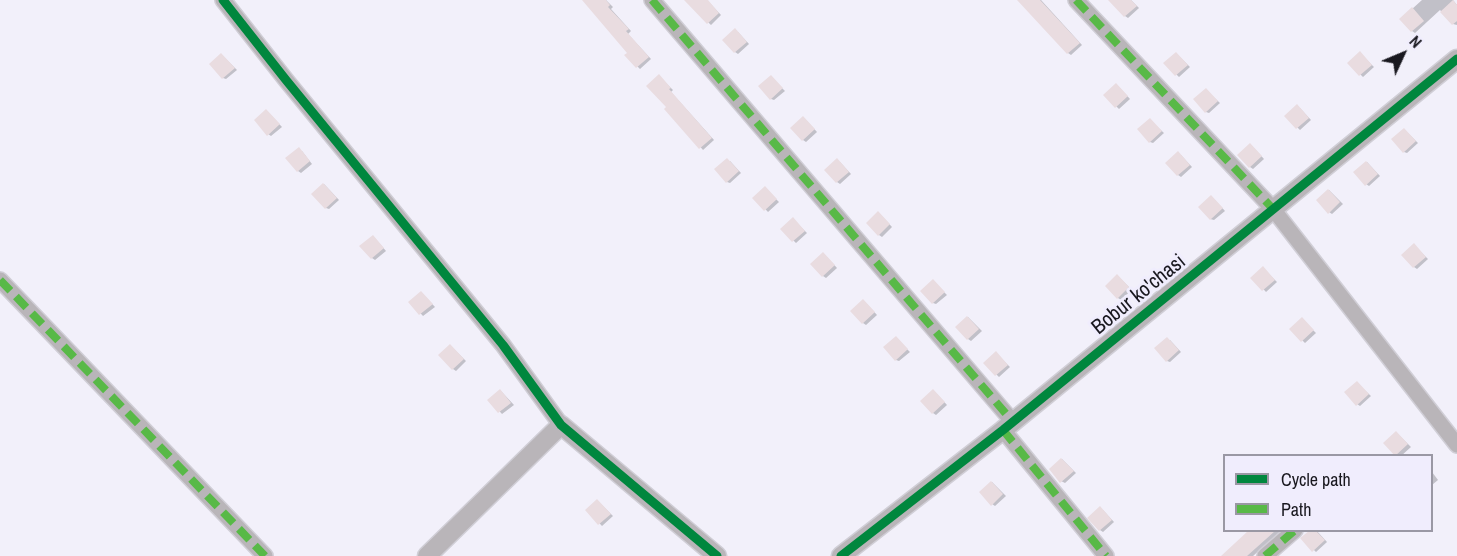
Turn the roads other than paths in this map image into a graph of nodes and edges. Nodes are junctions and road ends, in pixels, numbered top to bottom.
1 (224, 0) edge
2 (652, 0) edge
3 (1076, 0) edge
4 (1457, 59) edge
5 (1273, 209) junction
6 (0, 280) edge
7 (561, 424) junction
8 (1007, 426) junction
9 (1457, 446) edge
10 (1294, 532) edge
11 (265, 556) edge
12 (426, 556) edge
13 (717, 556) edge
14 (841, 556) edge
15 (1106, 556) edge
16 (1265, 556) edge

1 - 7 street
2 - 8 street
3 - 5 street
4 - 5 street, Bobur ko'chasi
5 - 8 street, Bobur ko'chasi
5 - 9 street
6 - 11 street
7 - 12 street
7 - 13 street
8 - 14 street, Bobur ko'chasi
8 - 15 street
10 - 16 street

